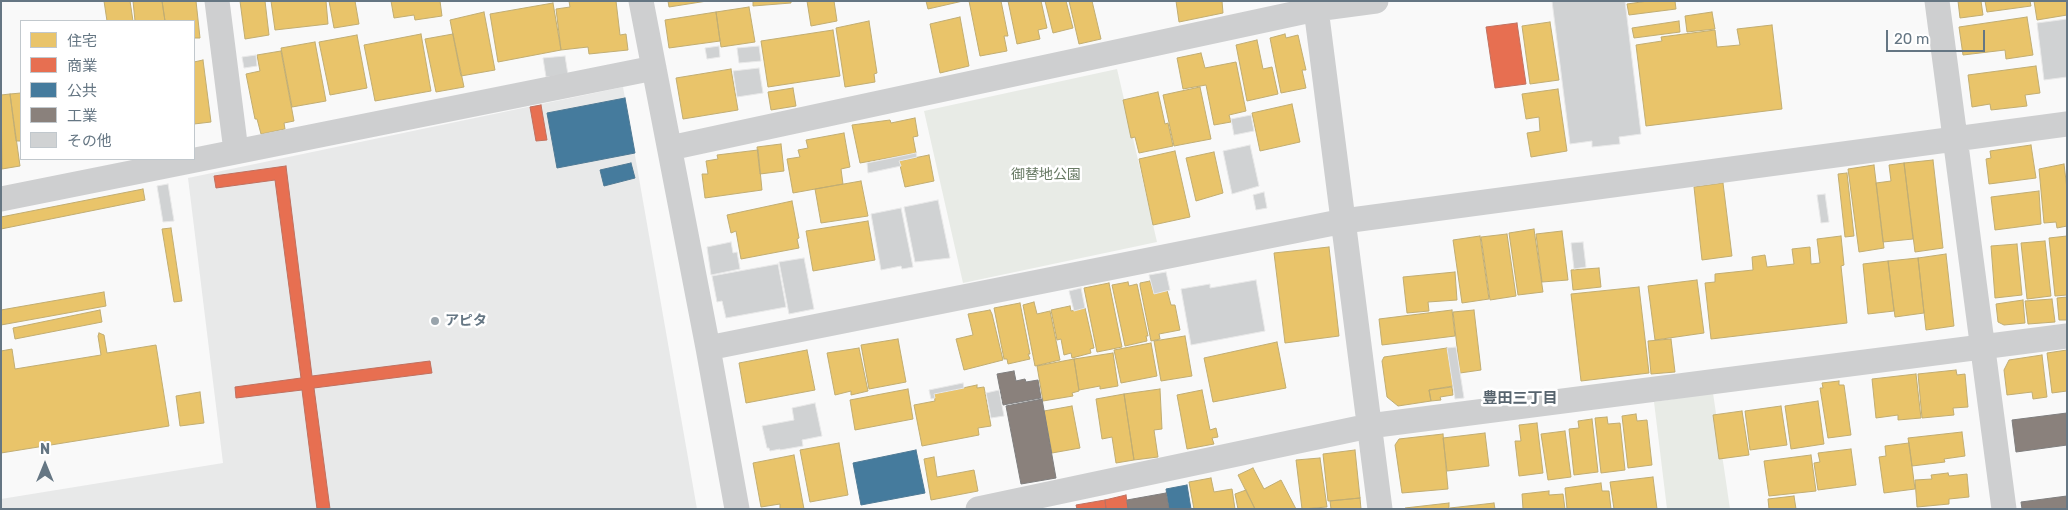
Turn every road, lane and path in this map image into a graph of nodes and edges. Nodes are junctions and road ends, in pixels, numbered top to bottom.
1 (216, 1) edge
2 (642, 1) edge
3 (1376, 1) edge
4 (1938, 1) edge
5 (1316, 5) edge
6 (654, 68) junction
7 (2067, 124) edge
8 (1954, 139) junction
9 (670, 148) junction
10 (236, 151) junction
11 (195, 159) edge
12 (192, 160) edge
13 (1, 199) edge
14 (1344, 221) junction
15 (2067, 336) edge
16 (708, 348) junction
17 (1983, 348) junction
18 (1369, 426) junction
19 (737, 509) edge
20 (978, 509) edge
21 (1380, 509) edge
22 (2004, 509) edge

1 - 10 street
2 - 6 street
3 - 5 street
4 - 8 street
5 - 9 street
5 - 14 street
6 - 9 street
6 - 10 street
7 - 8 street
8 - 14 street
8 - 17 street
9 - 16 street
10 - 11 street
12 - 13 street
14 - 16 street
14 - 18 street
15 - 17 street
16 - 19 street
17 - 18 street
17 - 22 street
18 - 20 street
18 - 21 street

